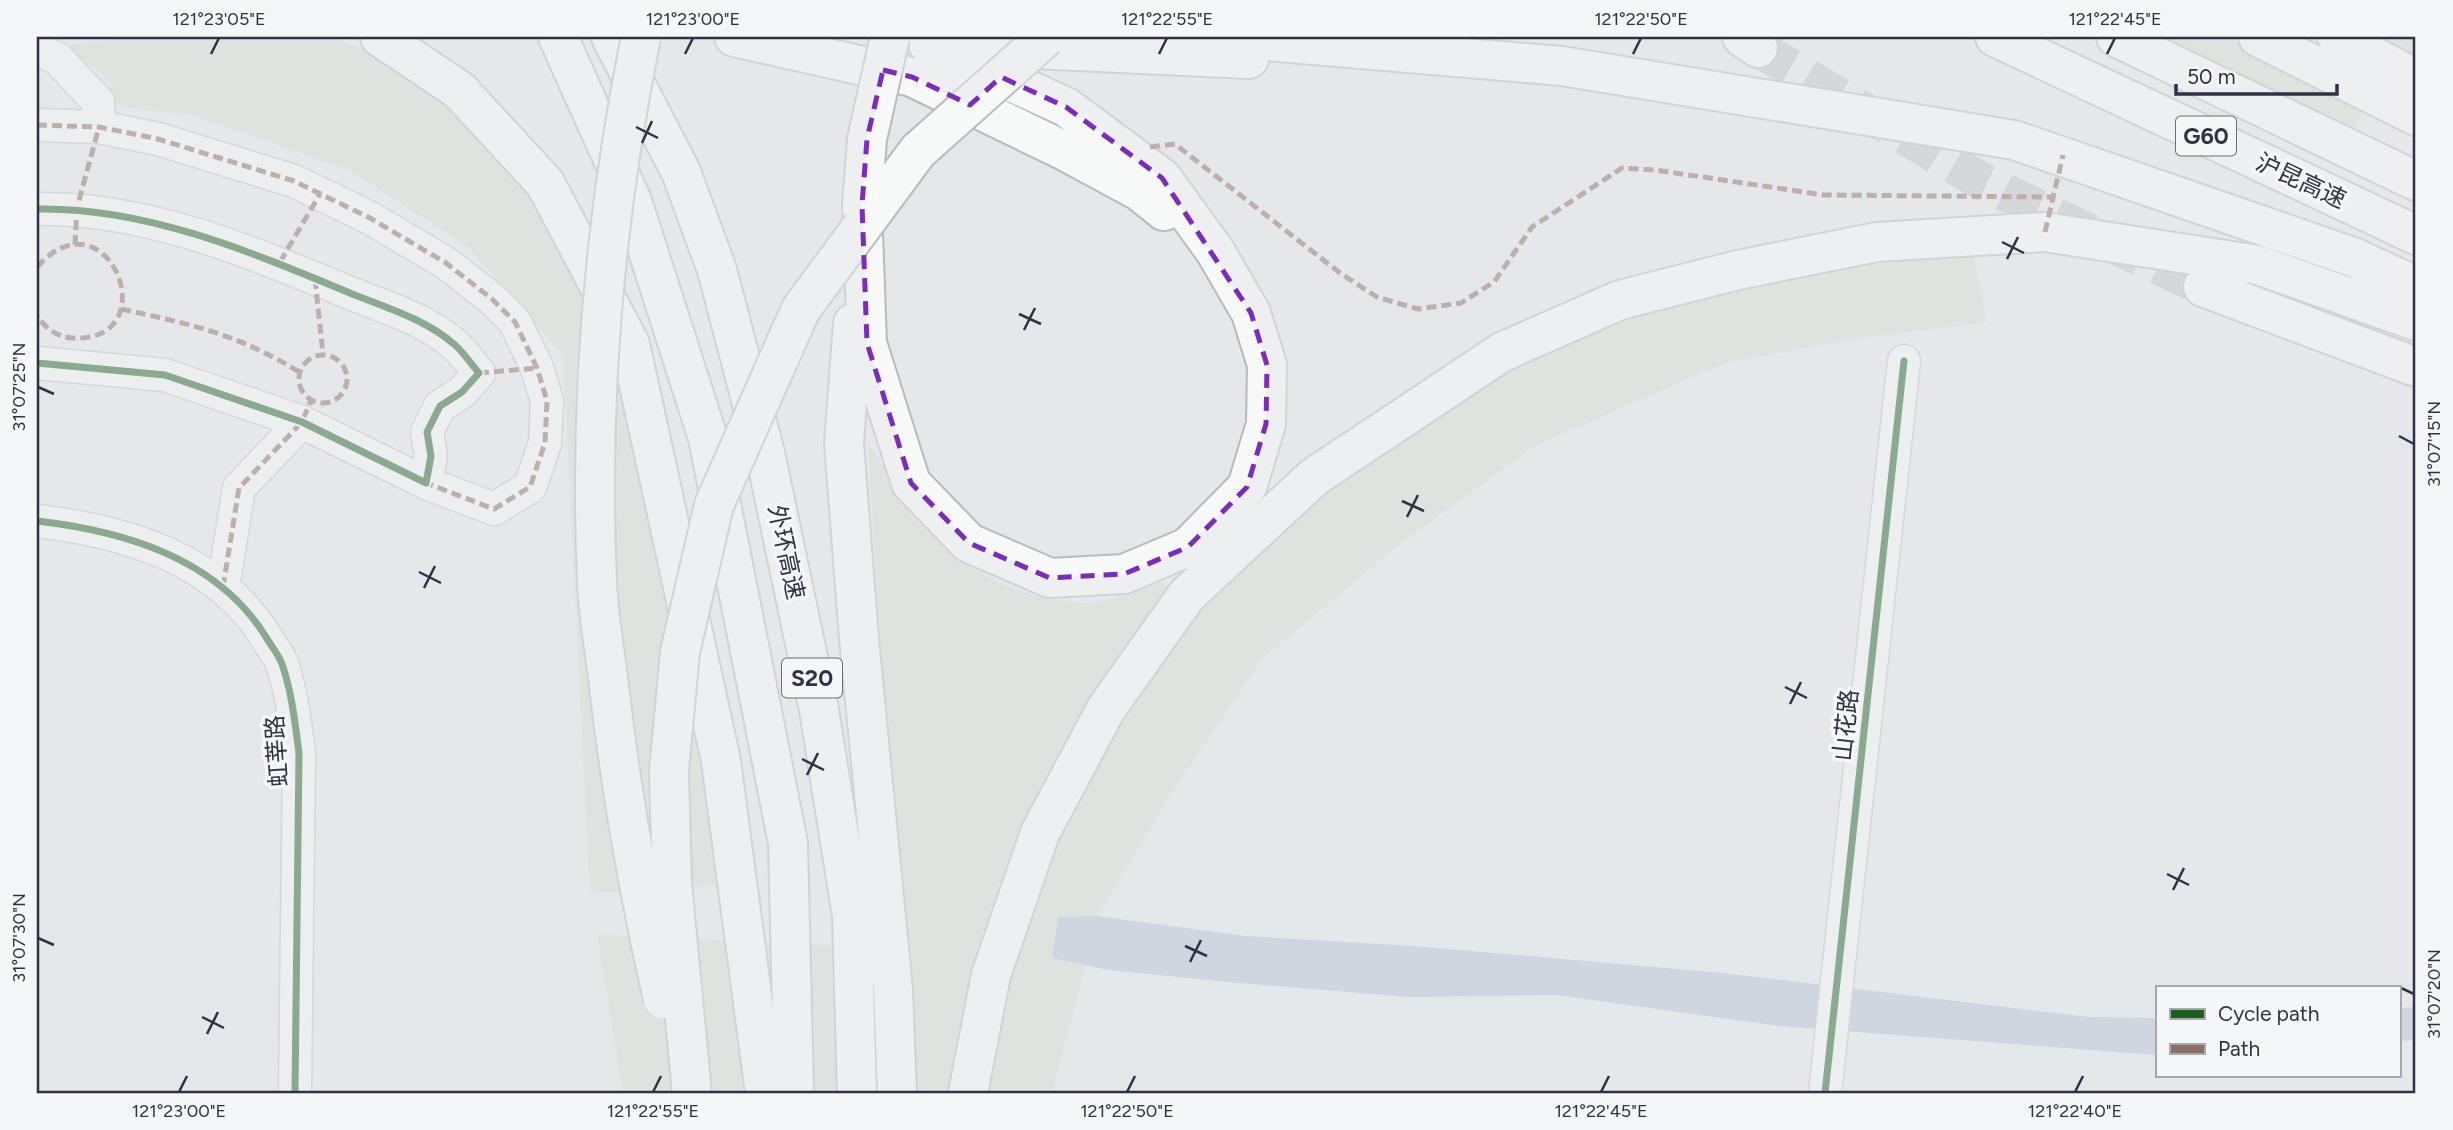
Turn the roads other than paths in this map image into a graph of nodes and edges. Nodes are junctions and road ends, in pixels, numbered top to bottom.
1 (380, 37) edge
2 (558, 37) edge
3 (611, 37) edge
4 (641, 37) edge
5 (734, 37) edge
6 (1046, 37) edge
7 (1217, 37) edge
8 (1995, 37) edge
9 (2116, 37) edge
10 (2258, 37) edge
11 (2337, 37) edge
12 (904, 39) edge
13 (37, 49) edge
14 (1562, 66) junction
15 (2416, 79) edge
16 (2416, 116) edge
17 (37, 125) edge
18 (99, 127) junction
19 (2416, 181) edge
20 (862, 205) junction
21 (37, 209) edge
22 (2416, 235) edge
23 (1215, 251) junction
24 (2203, 286) tunnel mouth
25 (2416, 286) edge
26 (2416, 321) edge
27 (1904, 362) dead end
28 (37, 363) edge
29 (2416, 367) edge
30 (302, 422) junction
31 (426, 483) junction
32 (37, 521) edge
33 (223, 587) junction
34 (295, 1093) edge
35 (686, 1093) edge
36 (692, 1093) edge
37 (765, 1093) edge
38 (794, 1093) edge
39 (858, 1093) edge
40 (897, 1093) edge
41 (968, 1093) edge
42 (1825, 1093) edge

1 - 37 highway, bridge
2 - 38 highway, S20, bridge
3 - 39 highway, 外环高速 / S20, bridge
4 - 35 highway, bridge
5 - 23 highway
6 - 36 highway, bridge
7 - 14 highway
8 - 22 highway, 沪昆高速 / G60
9 - 19 highway, 沪昆高速 / G60
10 - 16 highway
11 - 15 highway
12 - 14 highway
12 - 20 highway, bridge
12 - 23 highway
13 - 18 street
14 - 25 highway
17 - 18 street
18 - 31 street
20 - 23 highway, bridge
20 - 40 highway, bridge
21 - 31 street
24 - 29 highway
26 - 41 highway
27 - 42 street, 山花路
28 - 30 street
30 - 31 street
30 - 33 street
32 - 33 street, 虹莘路
33 - 34 street, 虹莘路

